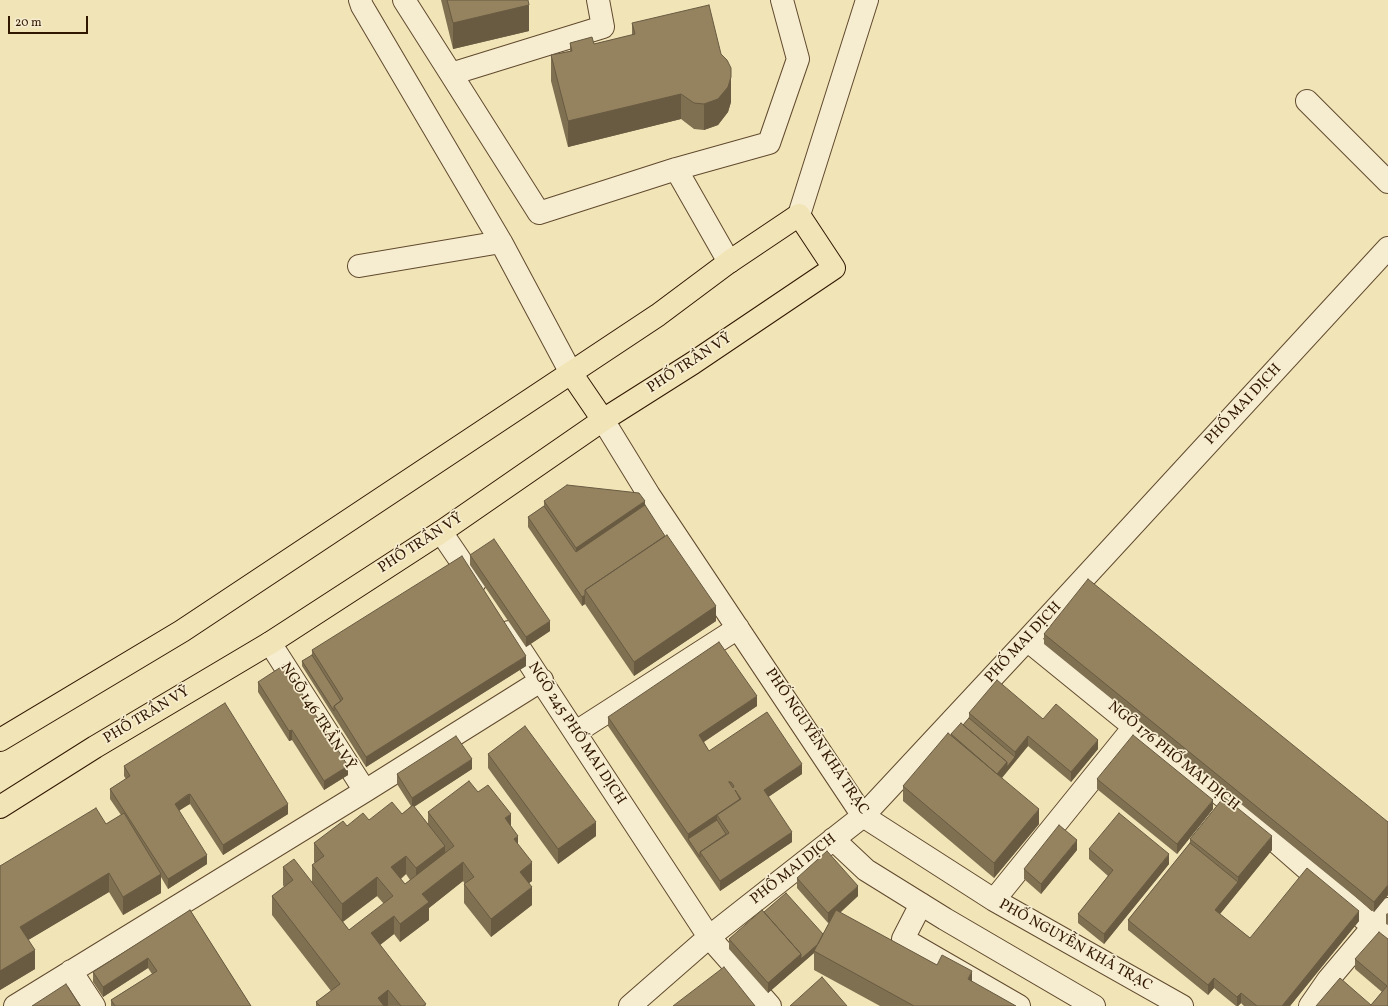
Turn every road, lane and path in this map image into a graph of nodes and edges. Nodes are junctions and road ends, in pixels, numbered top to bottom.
1 (360, 0) edge
2 (404, 0) edge
3 (598, 0) edge
4 (782, 0) edge
5 (867, 0) edge
6 (451, 74) junction
7 (1307, 101) dead end
8 (676, 169) junction
9 (1388, 182) edge
10 (799, 215) junction
11 (501, 242) junction
12 (1388, 248) edge
13 (728, 262) junction
14 (359, 266) dead end
15 (571, 373) junction
16 (603, 420) junction
17 (441, 532) junction
18 (485, 596) edge
19 (498, 616) edge
20 (738, 628) junction
21 (1027, 640) junction
22 (270, 643) junction
23 (542, 680) junction
24 (1134, 727) junction
25 (576, 732) junction
26 (0, 740) edge
27 (365, 791) junction
28 (0, 807) edge
29 (863, 816) junction
30 (833, 839) junction
31 (994, 900) junction
32 (184, 902) junction
33 (921, 904) junction
34 (1388, 909) edge
35 (197, 922) edge
36 (1381, 934) edge
37 (709, 937) junction
38 (71, 971) junction
39 (15, 1006) edge
40 (94, 1006) edge
41 (630, 1006) edge
42 (770, 1006) edge
43 (1018, 1006) edge
44 (1094, 1006) edge
45 (1182, 1006) edge
46 (1310, 1006) edge

1 - 11 street
2 - 6 street
3 - 6 street
4 - 8 street
5 - 10 street
6 - 8 street
7 - 9 street
8 - 13 street
10 - 13 main road
10 - 16 main road, PHỐ TRẦN VỸ
11 - 14 street
11 - 15 street
12 - 21 street, PHỐ MAI DỊCH
13 - 15 main road
15 - 16 main road
15 - 26 main road
16 - 17 main road, PHỐ TRẦN VỸ
16 - 20 street, PHỐ NGUYỄN KHẢ TRẠC
17 - 18 street
17 - 22 main road, PHỐ TRẦN VỸ
19 - 23 street, NGÕ 245 PHỐ MAI DỊCH
20 - 25 street
20 - 29 street, PHỐ NGUYỄN KHẢ TRẠC
21 - 24 street, NGÕ 176 PHỐ MAI DỊCH
21 - 29 street, PHỐ MAI DỊCH
22 - 27 street, NGÕ 146 TRẦN VỸ
22 - 28 main road, PHỐ TRẦN VỸ
23 - 25 street, NGÕ 245 PHỐ MAI DỊCH
23 - 27 street
24 - 31 street
24 - 36 street, NGÕ 176 PHỐ MAI DỊCH
25 - 37 street, NGÕ 245 PHỐ MAI DỊCH
27 - 32 street
29 - 30 street, PHỐ MAI DỊCH
29 - 31 street, PHỐ NGUYỄN KHẢ TRẠC
30 - 33 street
30 - 37 street, PHỐ MAI DỊCH
31 - 45 street, PHỐ NGUYỄN KHẢ TRẠC
32 - 35 street
32 - 38 street
33 - 43 street
33 - 44 street
34 - 36 street
36 - 46 street
37 - 41 street, PHỐ MAI DỊCH
37 - 42 street, NGÕ 245 PHỐ MAI DỊCH
38 - 39 street
38 - 40 street

